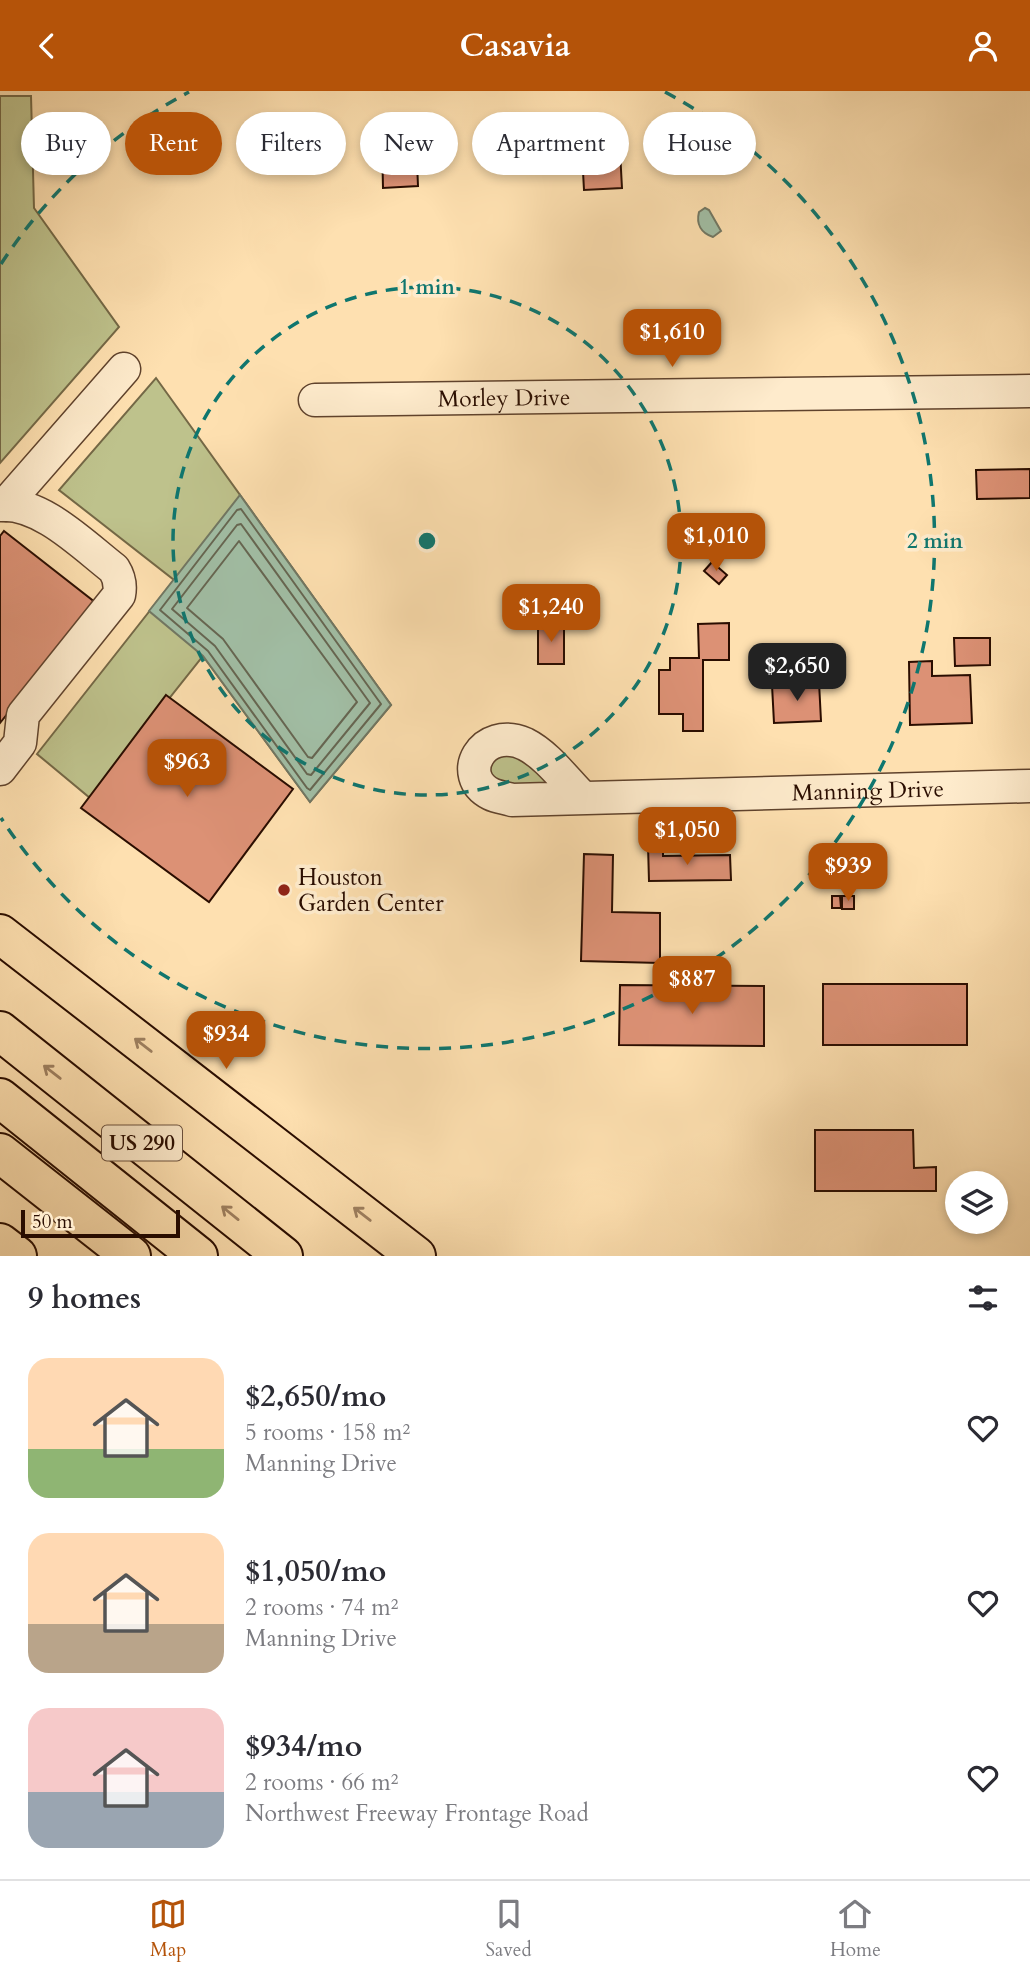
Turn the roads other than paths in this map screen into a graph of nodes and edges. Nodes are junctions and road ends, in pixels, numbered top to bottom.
1 (124, 369) dead end
2 (1030, 391) edge
3 (315, 400) dead end
4 (2, 505) edge
5 (0, 769) edge
6 (1030, 786) edge
7 (582, 797) dead end
8 (0, 934) edge
9 (0, 1031) edge
10 (0, 1098) edge
11 (0, 1153) edge
12 (0, 1243) edge
13 (17, 1256) edge
14 (131, 1256) edge
15 (198, 1256) edge
16 (284, 1256) edge
17 (416, 1256) edge

1 - 4 street
2 - 3 street, Morley Drive
4 - 5 street
6 - 7 street, Manning Drive
17 -> 8 main road
16 -> 9 main road, US 290
10 - 15 main road
11 - 14 main road
12 - 13 main road

